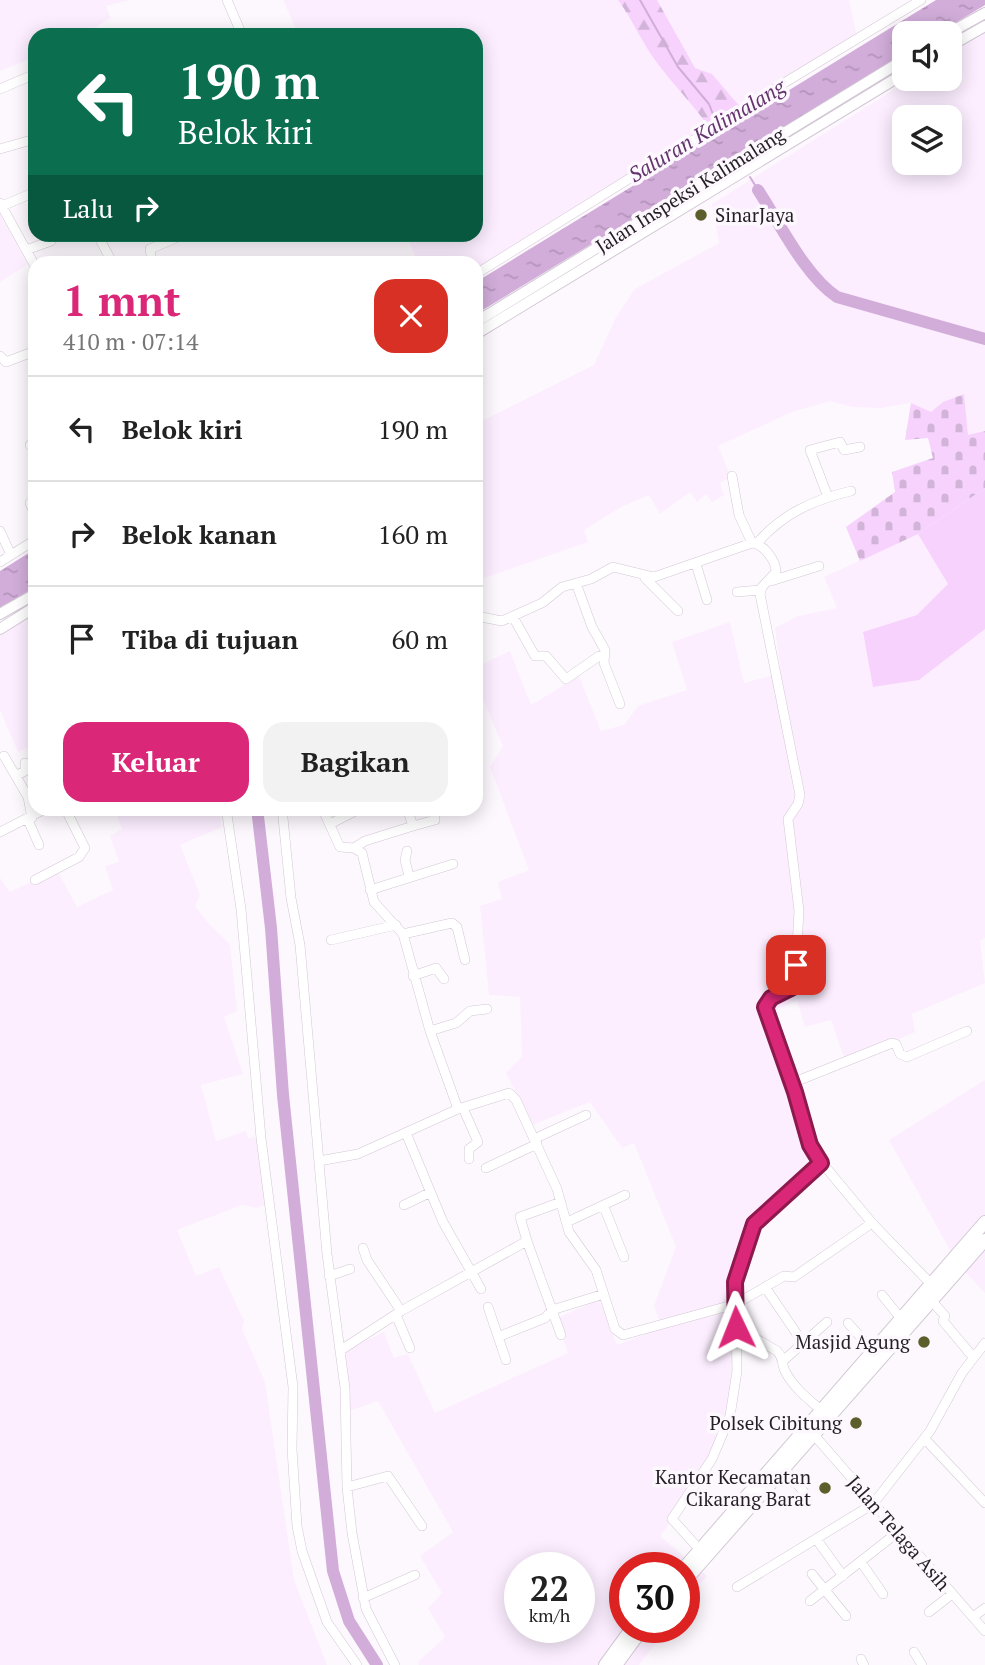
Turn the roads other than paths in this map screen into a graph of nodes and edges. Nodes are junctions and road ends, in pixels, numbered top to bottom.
1 (227, 0) edge
2 (917, 1) edge
3 (985, 12) edge
4 (962, 25) edge
5 (985, 26) edge
6 (239, 28) edge
7 (962, 39) edge
8 (892, 69) edge
9 (28, 77) edge
10 (892, 80) edge
11 (0, 89) edge
12 (28, 141) edge
13 (0, 149) edge
14 (754, 159) junction
15 (28, 195) edge
16 (1, 205) edge
17 (48, 242) edge
18 (166, 242) edge
19 (613, 243) junction
20 (26, 250) junction
21 (30, 256) edge
22 (151, 256) edge
23 (483, 270) edge
24 (483, 318) edge
25 (483, 329) edge
26 (28, 354) edge
27 (0, 356) edge
28 (860, 447) dead end
29 (732, 476) dead end
30 (851, 491) dead end
31 (828, 496) junction
32 (0, 531) edge
33 (755, 543) junction
34 (28, 544) edge
35 (11, 555) junction
36 (0, 562) edge
37 (696, 564) junction
38 (819, 566) dead end
39 (645, 577) junction
40 (769, 581) junction
41 (576, 583) junction
42 (760, 590) junction
43 (737, 592) dead end
44 (28, 598) edge
45 (707, 600) dead end
46 (28, 611) edge
47 (678, 611) dead end
48 (0, 614) edge
49 (513, 617) junction
50 (483, 618) edge
51 (0, 629) edge
52 (604, 659) junction
53 (620, 704) dead end
54 (4, 756) dead end
55 (25, 763) dead end
56 (17, 775) junction
57 (28, 797) edge
58 (30, 816) edge
59 (35, 816) edge
60 (69, 816) edge
61 (227, 816) edge
62 (283, 816) edge
63 (326, 816) edge
64 (346, 816) edge
65 (410, 816) edge
66 (434, 816) edge
67 (0, 818) edge
68 (30, 819) junction
69 (330, 824) junction
70 (413, 826) junction
71 (3, 831) edge
72 (39, 845) dead end
73 (354, 848) junction
74 (407, 851) dead end
75 (453, 864) dead end
76 (409, 876) junction
77 (35, 880) dead end
78 (370, 890) junction
79 (396, 925) junction
80 (403, 934) junction
81 (331, 940) dead end
82 (465, 960) dead end
83 (413, 975) junction
84 (444, 979) dead end
85 (487, 1009) dead end
86 (430, 1031) junction
87 (967, 1031) dead end
88 (792, 1083) junction
89 (461, 1109) junction
90 (586, 1115) dead end
91 (406, 1133) junction
92 (536, 1142) junction
93 (469, 1159) dead end
94 (319, 1161) junction
95 (821, 1163) junction
96 (486, 1168) dead end
97 (429, 1193) junction
98 (625, 1195) dead end
99 (561, 1202) junction
100 (404, 1205) dead end
101 (604, 1207) junction
102 (567, 1222) junction
103 (985, 1222) edge
104 (872, 1223) junction
105 (985, 1240) edge
106 (527, 1241) junction
107 (363, 1248) dead end
108 (624, 1257) dead end
109 (350, 1269) dead end
110 (470, 1272) junction
111 (329, 1276) junction
112 (765, 1287) junction
113 (481, 1289) dead end
114 (934, 1292) junction
115 (604, 1294) junction
116 (882, 1295) dead end
117 (736, 1304) junction
118 (488, 1307) dead end
119 (552, 1310) junction
120 (399, 1313) junction
121 (902, 1320) junction
122 (827, 1322) dead end
123 (848, 1323) dead end
124 (736, 1327) junction
125 (561, 1335) dead end
126 (498, 1337) junction
127 (803, 1343) junction
128 (410, 1348) dead end
129 (341, 1350) junction
130 (981, 1351) edge
131 (873, 1352) junction
132 (506, 1360) dead end
133 (784, 1360) junction
134 (821, 1410) junction
135 (814, 1435) junction
136 (925, 1438) junction
137 (784, 1468) junction
138 (347, 1488) junction
139 (808, 1497) dead end
140 (985, 1503) edge
141 (873, 1504) junction
142 (422, 1526) dead end
143 (898, 1532) junction
144 (817, 1540) junction
145 (696, 1552) edge
146 (700, 1556) edge
147 (700, 1556) edge
148 (860, 1562) junction
149 (812, 1574) dead end
150 (415, 1576) dead end
151 (843, 1576) junction
152 (737, 1587) dead end
153 (826, 1589) junction
154 (883, 1594) dead end
155 (952, 1594) junction
156 (363, 1598) junction
157 (810, 1601) dead end
158 (985, 1608) edge
159 (929, 1612) dead end
160 (846, 1616) dead end
161 (973, 1617) junction
162 (985, 1631) edge
163 (621, 1643) edge
164 (632, 1643) edge
165 (914, 1652) dead end
166 (357, 1665) edge
167 (395, 1665) edge
168 (605, 1665) edge
169 (616, 1665) edge
170 (922, 1665) edge

1 - 6 street
2 - 23 street
3 - 4 main road
5 - 7 main road
8 - 14 main road, Jalan Inspeksi Kalimalang
9 - 11 street
10 - 14 main road, Jalan Inspeksi Kalimalang
12 - 13 street
14 - 19 main road, Jalan Inspeksi Kalimalang
15 - 16 street
16 - 20 street
17 - 20 street
18 - 22 street
19 - 24 main road, Jalan Inspeksi Kalimalang
19 - 25 main road, Jalan Inspeksi Kalimalang
20 - 21 street
26 - 27 street
28 - 31 street
29 - 33 street
30 - 31 street
31 - 33 street
32 - 35 street
33 - 37 street
33 - 40 street
34 - 35 street
35 - 36 street
37 - 39 street
37 - 45 street
38 - 40 street
39 - 41 street
39 - 47 street
40 - 42 street
41 - 49 street
41 - 52 street
42 - 43 street
42 - 88 street
44 - 48 main road
46 - 51 main road
49 - 50 street
49 - 52 street
52 - 53 street
54 - 56 street
55 - 56 street
56 - 57 street
58 - 68 street
59 - 68 street
60 - 77 street
61 - 166 street
62 - 94 street
63 - 69 street
64 - 69 street
65 - 70 street
66 - 70 street
67 - 71 street
68 - 71 street
68 - 72 street
69 - 73 street
70 - 73 street
73 - 78 street
74 - 76 street
75 - 76 street
76 - 78 street
78 - 79 street
79 - 80 street
79 - 81 street
80 - 82 street
80 - 83 street
83 - 84 street
83 - 86 street
85 - 86 street
86 - 89 street
87 - 88 street
88 - 95 street
89 - 91 street
89 - 92 street
89 - 93 street
90 - 92 street
91 - 94 street
91 - 97 street
92 - 96 street
92 - 99 street
94 - 111 street
95 - 104 street
95 - 117 street
97 - 100 street
97 - 110 street
98 - 101 street
99 - 102 street
99 - 106 street
101 - 102 street
101 - 108 street
102 - 115 street
103 - 114 highway
104 - 112 street
104 - 114 street
105 - 114 highway
106 - 110 street
106 - 119 street
107 - 120 street
109 - 111 street
110 - 113 street
110 - 120 street
111 - 129 street
112 - 117 street
112 - 127 street
114 - 121 highway
114 - 130 street
114 - 135 highway
115 - 117 street
115 - 119 street
116 - 121 street
117 - 124 street
118 - 126 street
119 - 125 street
119 - 126 street
120 - 128 street
120 - 129 street
121 - 131 highway
122 - 127 street
123 - 131 street
124 - 133 street
124 - 145 street
126 - 132 street
127 - 133 street
129 - 138 street
130 - 136 street
131 - 134 highway
133 - 134 street
134 - 146 highway
135 - 137 highway
135 - 141 street, Jalan Telaga Asih
136 - 140 street
136 - 141 street
137 - 139 street
137 - 147 highway
138 - 142 street
138 - 156 street
141 - 143 street, Jalan Telaga Asih
141 - 144 street
143 - 148 street
143 - 155 street, Jalan Telaga Asih
144 - 151 street
144 - 152 street
148 - 151 street
148 - 154 street
149 - 153 street
150 - 156 street
151 - 153 street
153 - 157 street
153 - 160 street
155 - 159 street
155 - 161 street, Jalan Telaga Asih
156 - 167 street
158 - 161 street
161 - 162 street, Jalan Telaga Asih
163 - 168 highway
164 - 169 highway
165 - 170 street

